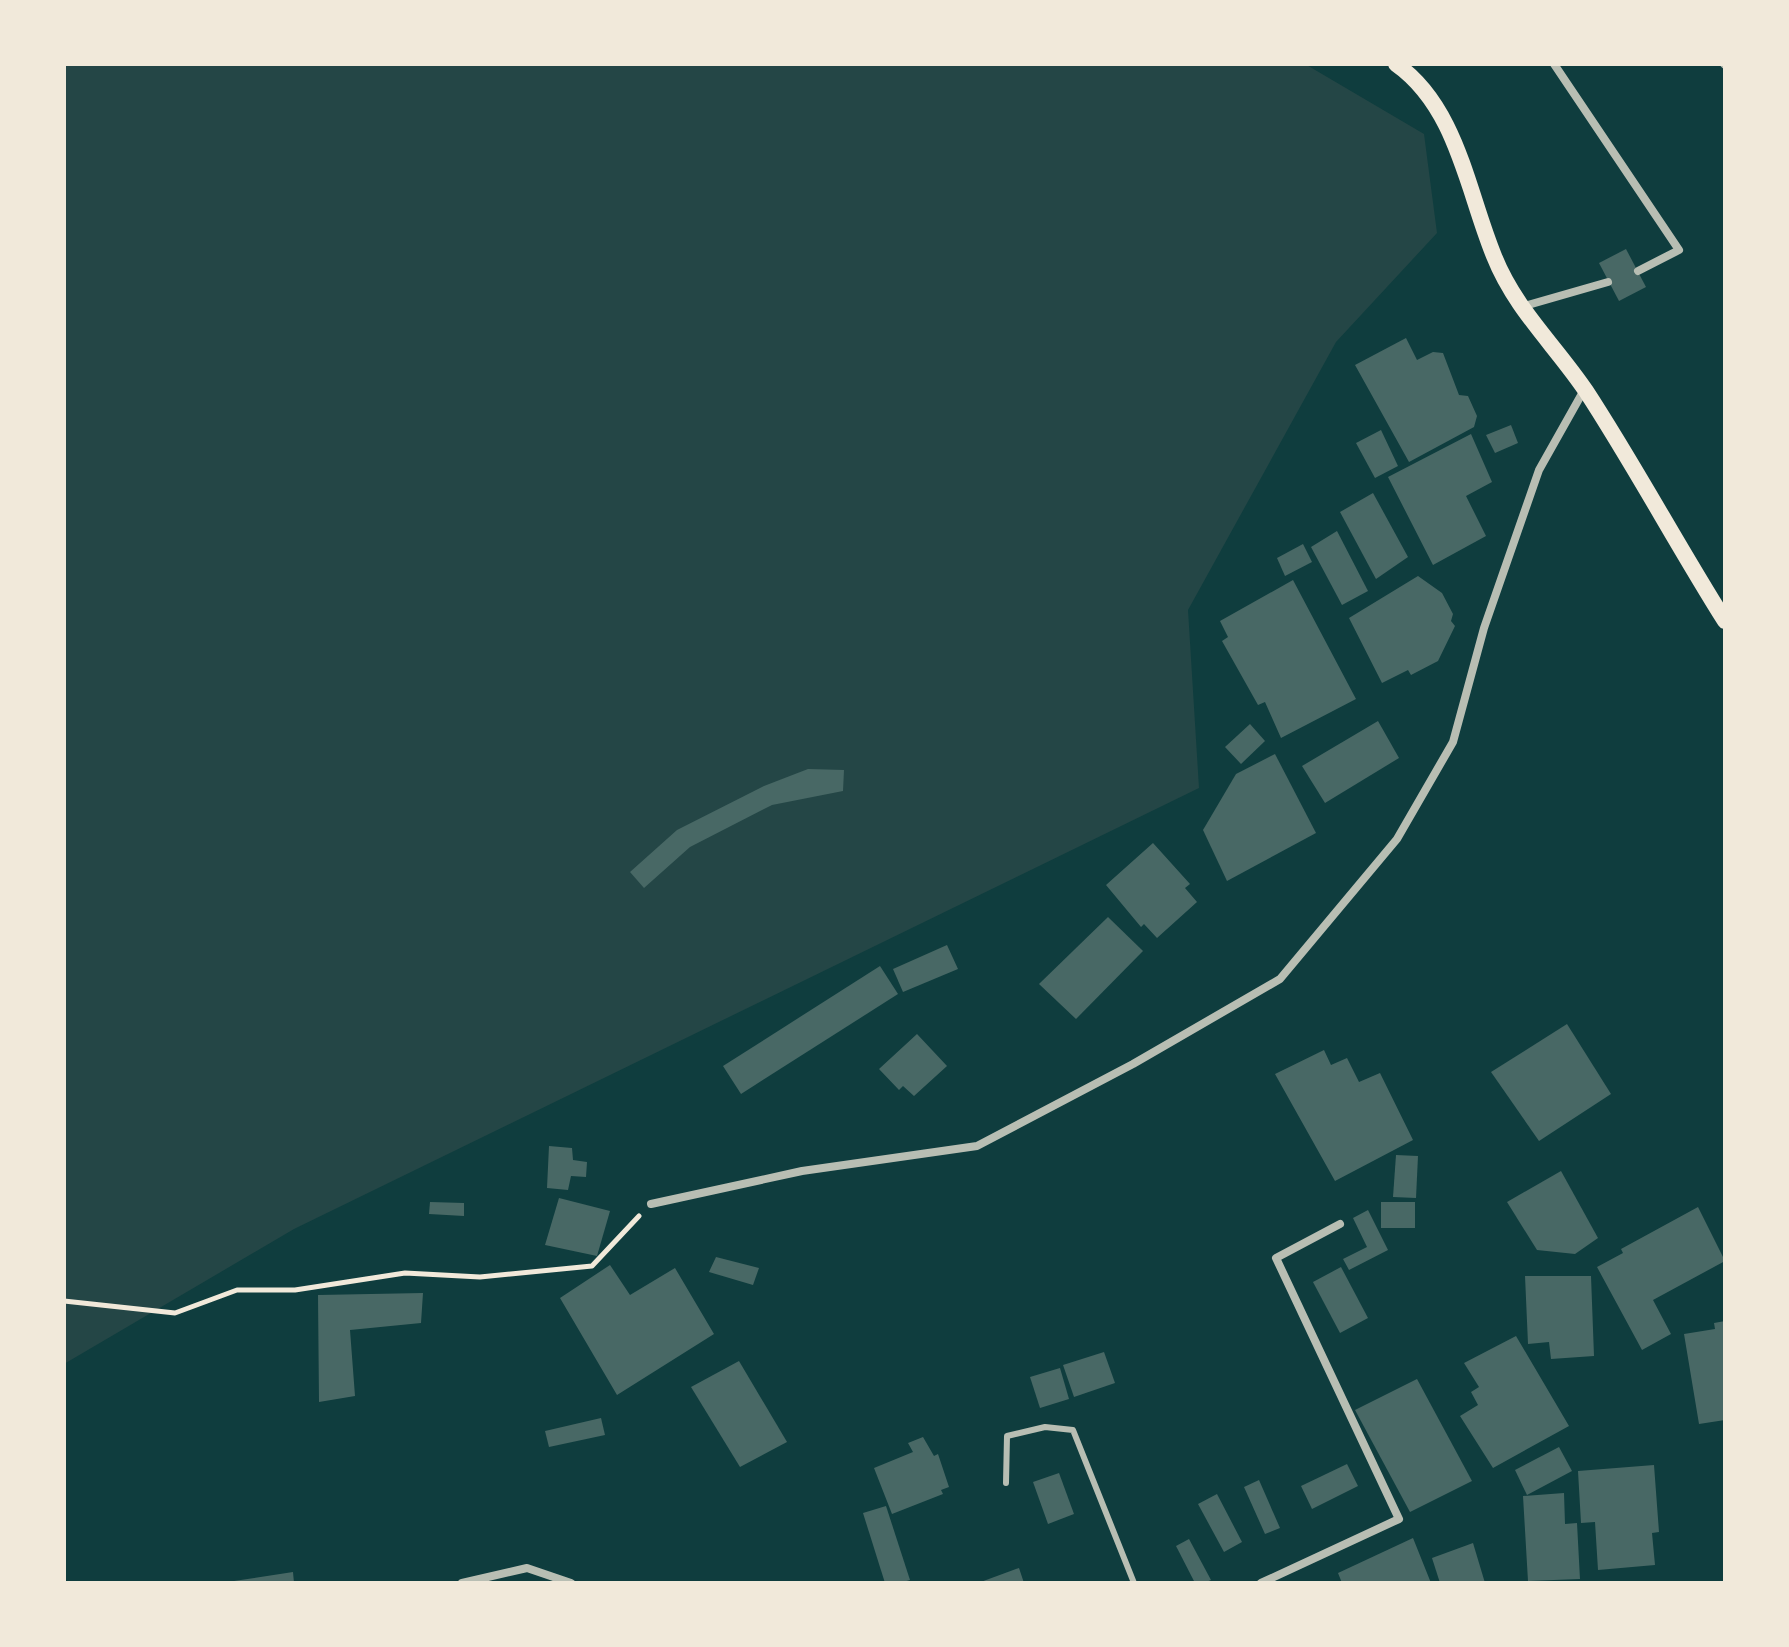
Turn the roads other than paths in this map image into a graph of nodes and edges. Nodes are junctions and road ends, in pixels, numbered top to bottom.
1 (1396, 64) edge
2 (1554, 64) edge
3 (1638, 271) dead end
4 (1608, 282) dead end
5 (1519, 307) junction
6 (1585, 389) junction
7 (1725, 621) edge
8 (651, 1204) road end
9 (1340, 1224) dead end
10 (1006, 1483) dead end
11 (462, 1583) edge
12 (571, 1583) edge
13 (1134, 1583) edge
14 (1261, 1583) edge

1 - 5 main road
2 - 3 street
4 - 5 street
5 - 6 main road
6 - 7 main road
6 - 8 street
9 - 14 street
10 - 13 lane
11 - 12 street

